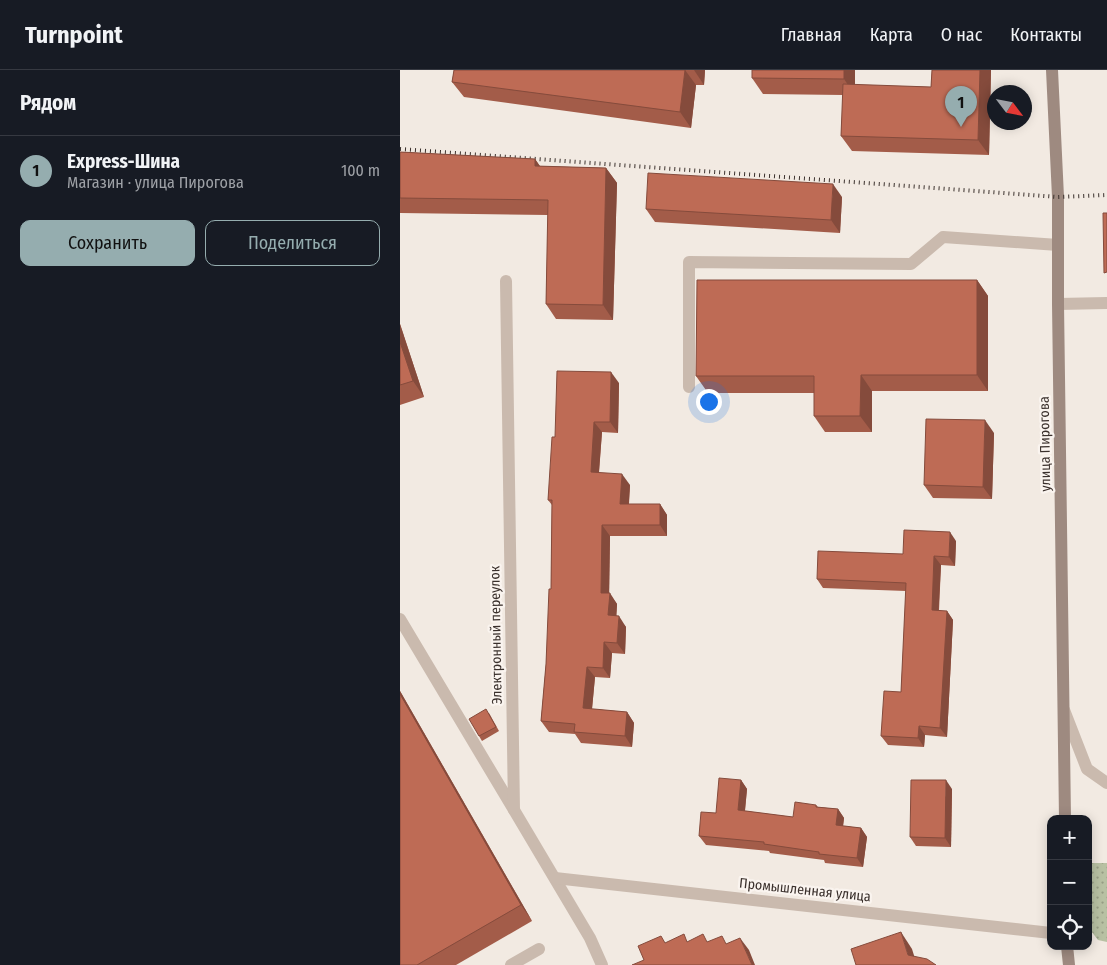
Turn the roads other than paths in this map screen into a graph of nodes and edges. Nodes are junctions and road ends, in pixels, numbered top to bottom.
1 (1052, 70) edge
2 (1058, 245) junction
3 (506, 281) dead end
4 (1107, 303) edge
5 (1058, 304) junction
6 (689, 387) dead end
7 (400, 619) edge
8 (1063, 709) junction
9 (1107, 783) edge
10 (514, 810) junction
11 (1065, 815) edge
12 (555, 878) junction
13 (1047, 933) edge
14 (539, 949) dead end
15 (1067, 950) edge
16 (511, 965) edge
17 (602, 965) edge
18 (1069, 965) edge

1 - 2 street, улица Пирогова
2 - 5 street, улица Пирогова
2 - 6 street
3 - 10 street, Электронный переулок
4 - 5 street
5 - 8 street, улица Пирогова
7 - 10 street
8 - 9 street
8 - 11 street, улица Пирогова
10 - 12 street
12 - 13 street, Промышленная улица
12 - 17 street
14 - 16 street
15 - 18 street

